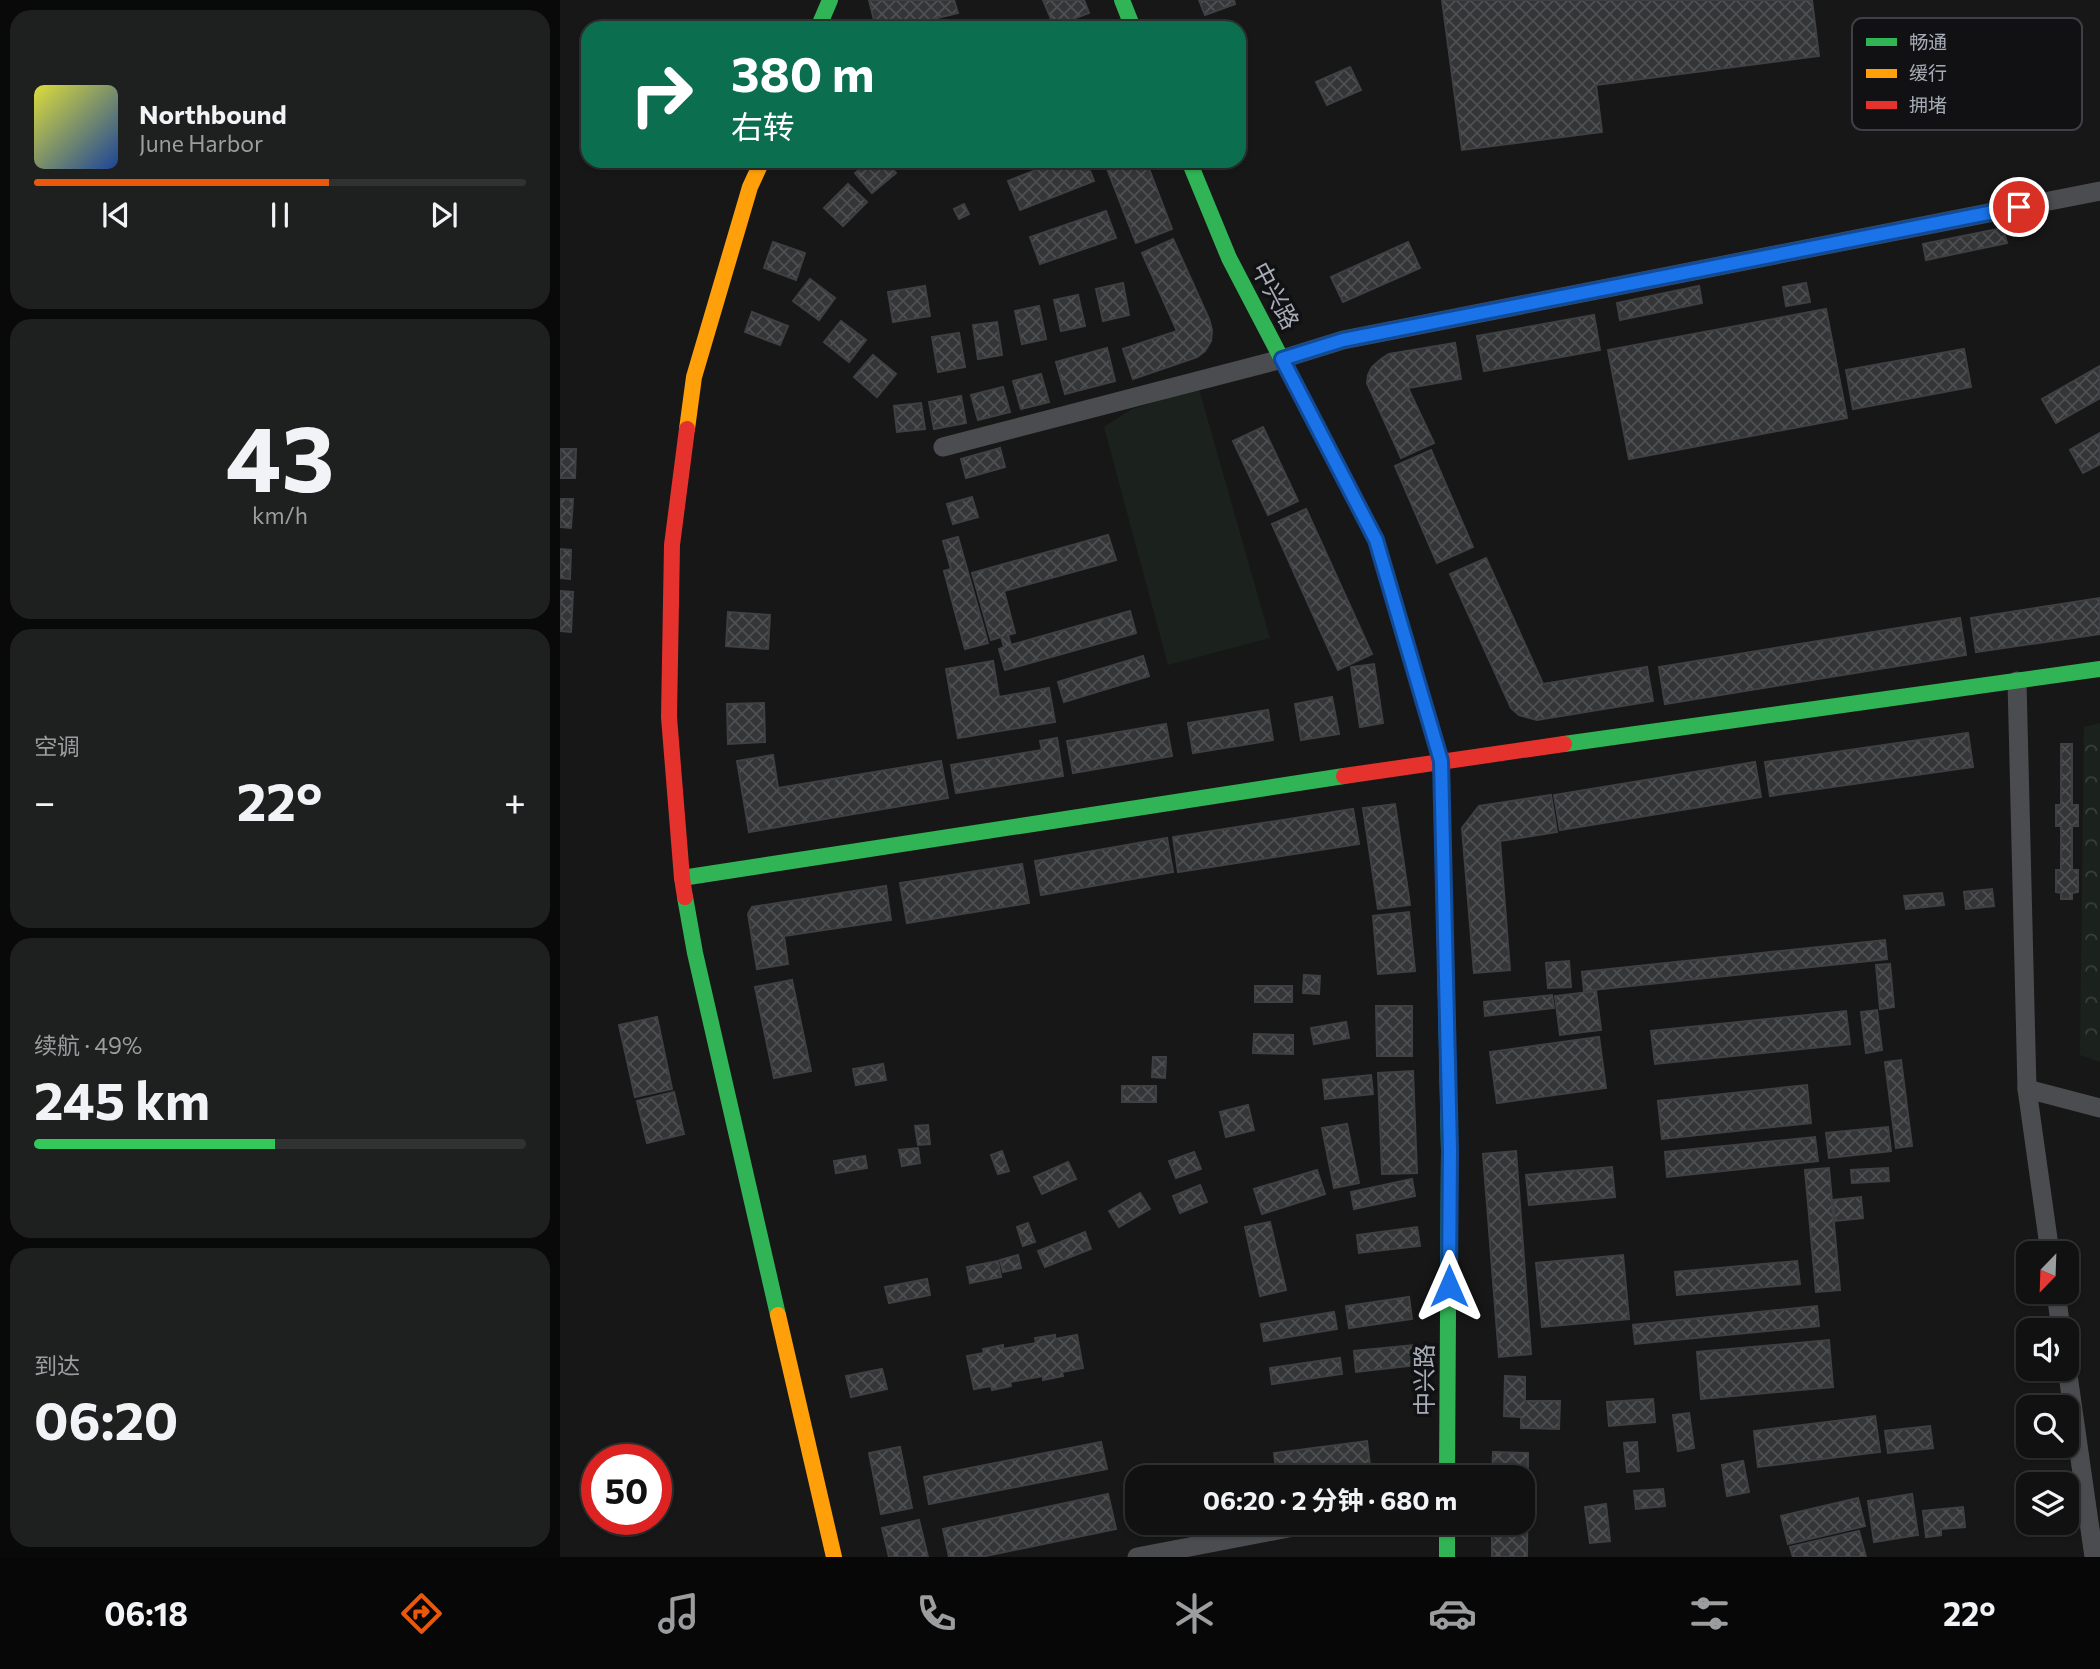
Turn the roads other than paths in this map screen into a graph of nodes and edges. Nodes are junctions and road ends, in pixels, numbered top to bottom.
1 (830, 0) edge
2 (1122, 0) edge
3 (821, 21) edge
4 (1130, 21) edge
5 (759, 168) edge
6 (1192, 168) edge
7 (2100, 191) edge
8 (1282, 359) junction
9 (943, 447) dead end
10 (2100, 669) edge
11 (2017, 681) junction
12 (1441, 761) junction
13 (682, 878) junction
14 (2027, 1089) junction
15 (2100, 1108) edge
16 (2048, 1241) edge
17 (2069, 1381) edge
18 (1447, 1465) edge
19 (1252, 1535) edge
20 (1447, 1535) edge
21 (834, 1557) edge
22 (1137, 1557) edge
23 (1447, 1557) edge
24 (2094, 1557) edge

1 - 3 main road
2 - 4 main road
5 - 13 main road
6 - 8 main road, 中兴路
7 - 8 street
8 - 9 street
8 - 12 main road, 中兴路
10 - 11 main road
11 - 12 main road
11 - 14 street
12 - 13 main road
12 - 18 main road, 中兴路
13 - 21 main road
14 - 15 street
14 - 16 street
17 - 24 street
19 - 22 street
20 - 23 main road

